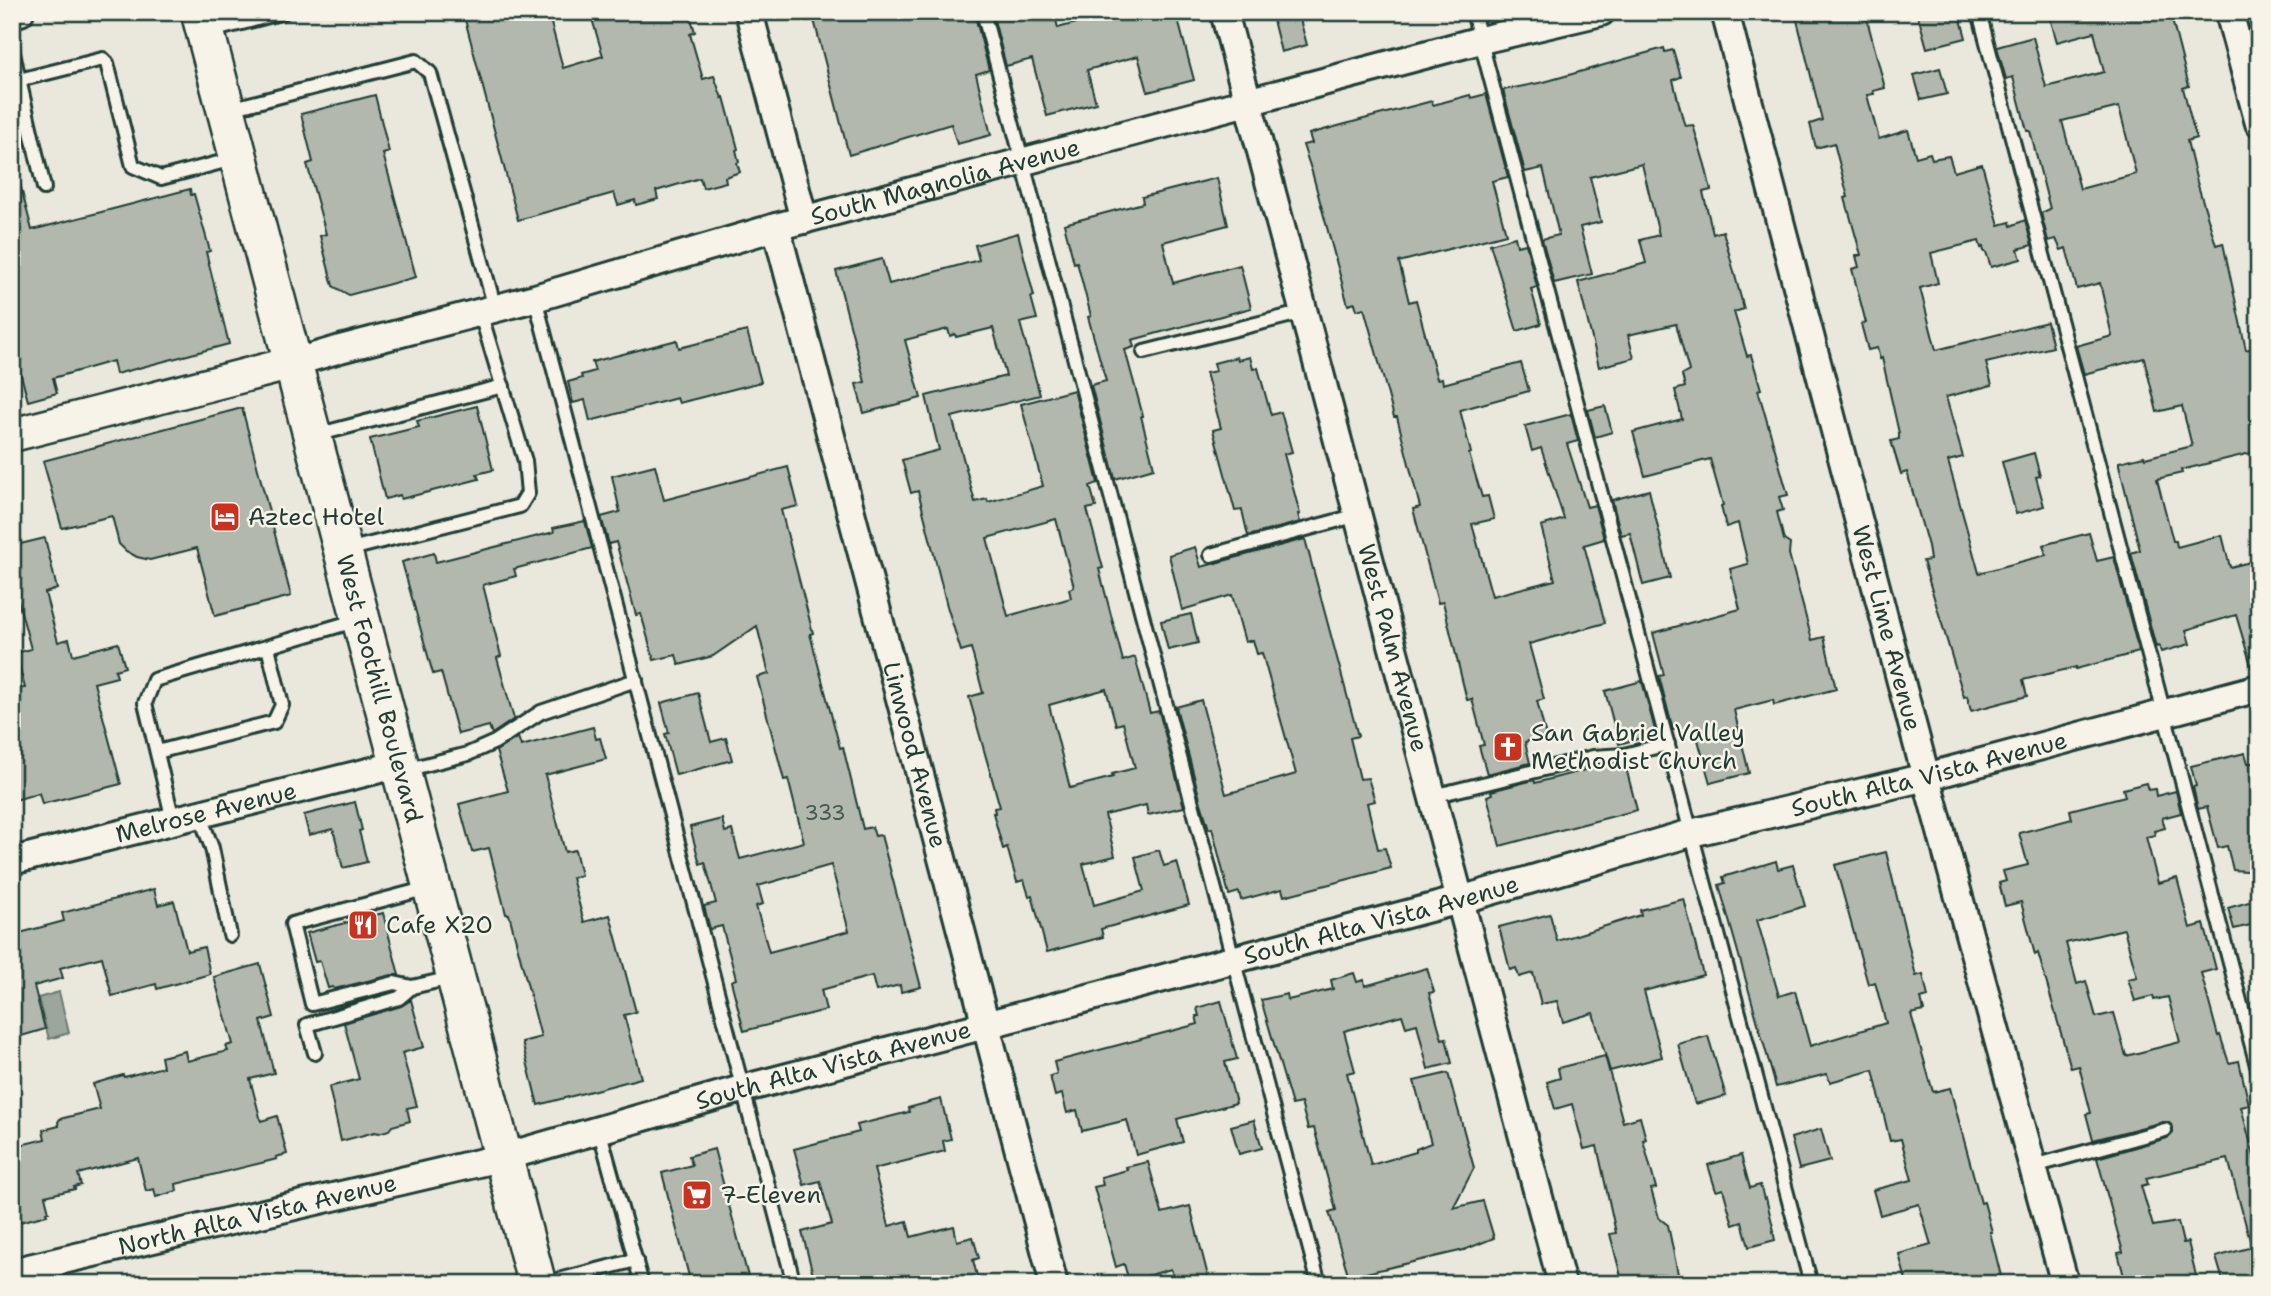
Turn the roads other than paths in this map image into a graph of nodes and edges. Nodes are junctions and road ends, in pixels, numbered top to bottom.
1 (20, 12) edge
2 (284, 12) edge
3 (748, 12) edge
4 (982, 12) edge
5 (1224, 12) edge
6 (1473, 12) edge
7 (1601, 12) edge
8 (1725, 12) edge
9 (1979, 12) edge
10 (2229, 12) edge
11 (12, 14) edge
12 (203, 22) edge
13 (1481, 40) junction
14 (12, 49) edge
15 (19, 80) junction
16 (1248, 102) junction
17 (226, 110) junction
18 (2259, 123) edge
19 (239, 158) junction
20 (1021, 162) junction
21 (44, 188) dead end
22 (804, 220) junction
23 (776, 227) junction
24 (535, 298) junction
25 (488, 310) junction
26 (1304, 312) junction
27 (1144, 352) dead end
28 (293, 363) junction
29 (503, 386) junction
30 (12, 435) edge
31 (313, 436) junction
32 (1358, 514) junction
33 (343, 551) junction
34 (1210, 555) dead end
35 (362, 619) junction
36 (268, 647) junction
37 (636, 680) junction
38 (2259, 688) edge
39 (2164, 713) junction
40 (1668, 744) junction
41 (157, 752) junction
42 (401, 767) junction
43 (1926, 777) junction
44 (1433, 796) junction
45 (199, 813) junction
46 (173, 820) junction
47 (1691, 833) junction
48 (12, 861) edge
49 (432, 887) junction
50 (1460, 900) junction
51 (230, 935) dead end
52 (1233, 960) junction
53 (456, 976) junction
54 (412, 987) junction
55 (985, 1027) junction
56 (315, 1053) dead end
57 (2259, 1073) edge
58 (742, 1089) junction
59 (599, 1128) junction
60 (2165, 1130) dead end
61 (504, 1157) junction
62 (2034, 1166) junction
63 (636, 1260) junction
64 (12, 1272) edge
65 (58, 1272) edge
66 (537, 1284) edge
67 (543, 1284) edge
68 (642, 1284) edge
69 (794, 1284) edge
70 (1054, 1284) edge
71 (1320, 1284) edge
72 (1562, 1284) edge
73 (1811, 1284) edge
74 (2065, 1284) edge

1 - 11 street
2 - 12 lane
3 - 22 street
4 - 20 lane
5 - 16 street, West Palm Avenue
6 - 13 lane
7 - 13 street, South Magnolia Avenue
8 - 43 street, West Lime Avenue
9 - 39 lane
10 - 18 street
12 - 17 main road, West Foothill Boulevard
13 - 16 street, South Magnolia Avenue
13 - 40 lane
14 - 15 lane
15 - 19 lane
15 - 21 lane
16 - 20 street, South Magnolia Avenue
16 - 26 street, West Palm Avenue
17 - 19 main road, West Foothill Boulevard
17 - 25 lane
19 - 28 main road, West Foothill Boulevard
20 - 22 street, South Magnolia Avenue
20 - 52 lane
22 - 23 street, South Magnolia Avenue
23 - 24 street, South Magnolia Avenue
23 - 55 street, Linwood Avenue
24 - 25 street, South Magnolia Avenue
24 - 37 lane
25 - 28 street, South Magnolia Avenue
25 - 29 lane
26 - 27 lane
26 - 32 street, West Palm Avenue
28 - 30 street
28 - 31 main road, West Foothill Boulevard
29 - 31 lane
29 - 33 lane
31 - 33 main road, West Foothill Boulevard
32 - 34 lane
32 - 44 street, West Palm Avenue
33 - 35 main road, West Foothill Boulevard
35 - 36 lane
35 - 42 main road, West Foothill Boulevard
36 - 41 lane
36 - 41 lane
37 - 42 lane
37 - 58 lane
38 - 39 street, South Alta Vista Avenue
39 - 43 street, South Alta Vista Avenue
39 - 57 lane
40 - 44 lane
40 - 47 lane
41 - 46 lane
42 - 45 street, Melrose Avenue
42 - 49 main road, West Foothill Boulevard
43 - 47 street, South Alta Vista Avenue
43 - 62 street, West Lime Avenue
44 - 50 street, West Palm Avenue
45 - 46 street, Melrose Avenue
45 - 51 lane
46 - 48 street, Melrose Avenue
47 - 50 street, South Alta Vista Avenue
47 - 73 lane
49 - 53 main road, West Foothill Boulevard
49 - 54 lane
50 - 52 street, South Alta Vista Avenue
50 - 72 street, West Palm Avenue
52 - 55 street, South Alta Vista Avenue
52 - 71 lane
53 - 54 lane
53 - 61 main road, West Foothill Boulevard
54 - 56 lane
55 - 58 street, South Alta Vista Avenue
55 - 70 street, Linwood Avenue
58 - 59 street, South Alta Vista Avenue
58 - 69 lane
59 - 61 street, South Alta Vista Avenue
59 - 63 lane
60 - 62 lane
61 - 65 street, North Alta Vista Avenue
61 - 66 main road, West Foothill Boulevard
62 - 74 street, West Lime Avenue
63 - 67 lane
63 - 68 lane
64 - 65 street, North Alta Vista Avenue

